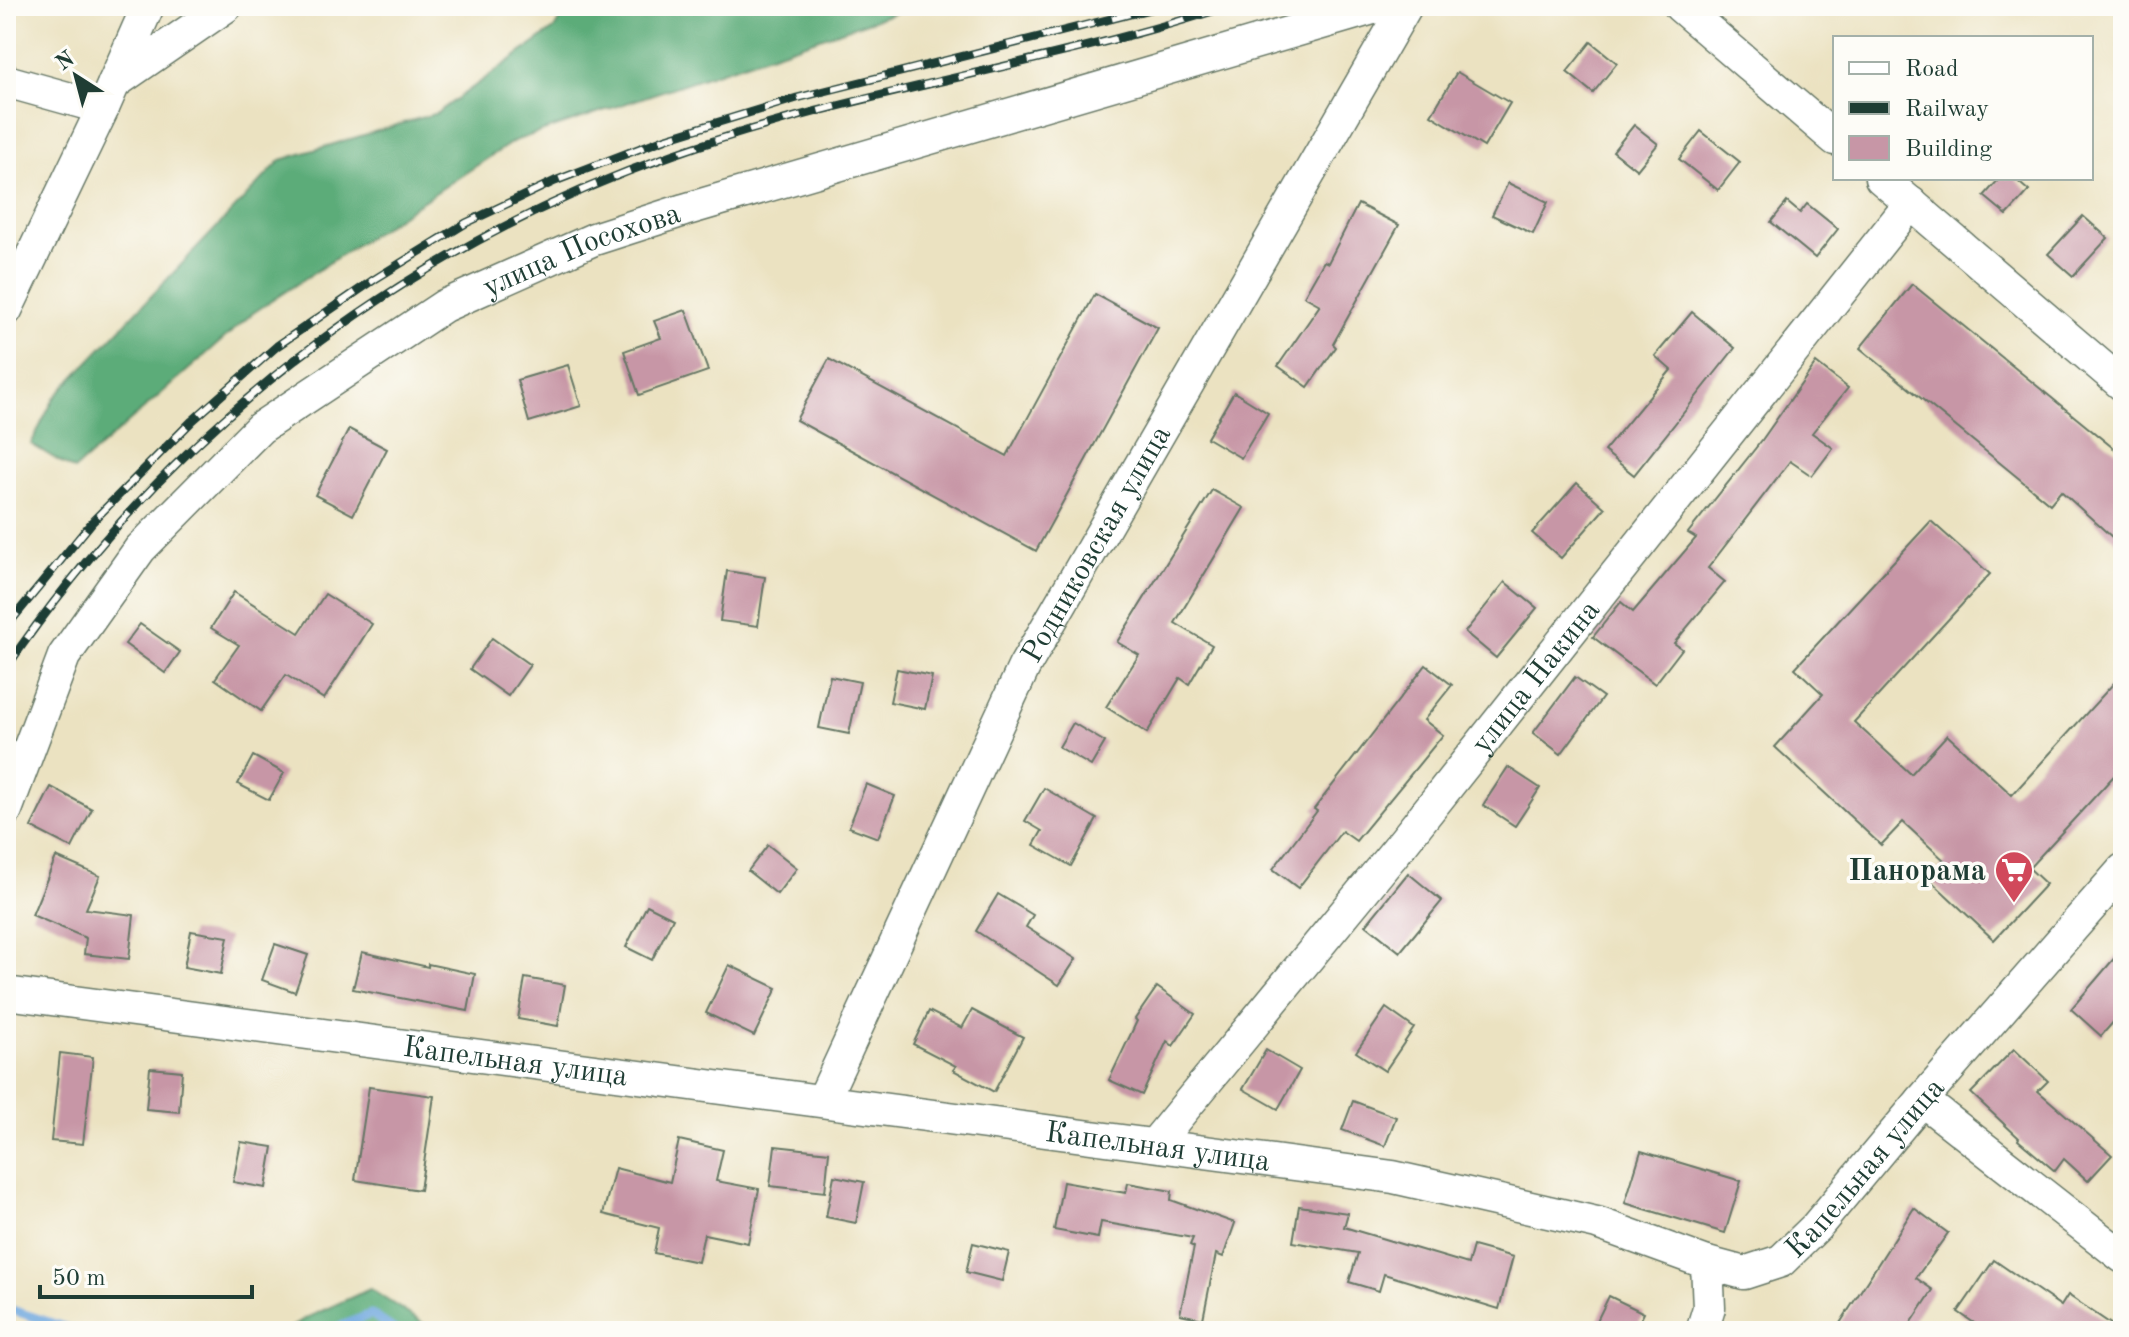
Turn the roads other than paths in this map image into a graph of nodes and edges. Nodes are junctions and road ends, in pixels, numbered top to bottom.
1 (148, 6) edge
2 (226, 6) edge
3 (1380, 6) edge
4 (1406, 6) edge
5 (1680, 6) edge
6 (6, 81) edge
7 (109, 95) junction
8 (1833, 137) edge
9 (1883, 180) edge
10 (1911, 203) junction
11 (6, 310) edge
12 (2123, 385) edge
13 (6, 810) edge
14 (2123, 870) edge
15 (6, 993) edge
16 (823, 1100) junction
17 (1922, 1100) junction
18 (1154, 1145) junction
19 (2123, 1257) edge
20 (1707, 1263) junction
21 (1702, 1331) edge

1 - 7 street
2 - 7 street
3 - 13 street, улица Посохова
4 - 16 street, Родниковская улица
5 - 8 street
6 - 7 street
7 - 11 street
9 - 10 street
10 - 12 street
10 - 18 street, улица Накина
14 - 17 street, Капельная улица
15 - 16 street, Капельная улица
16 - 18 street, Капельная улица
17 - 19 street
17 - 20 street, Капельная улица
18 - 20 street, Капельная улица
20 - 21 street

